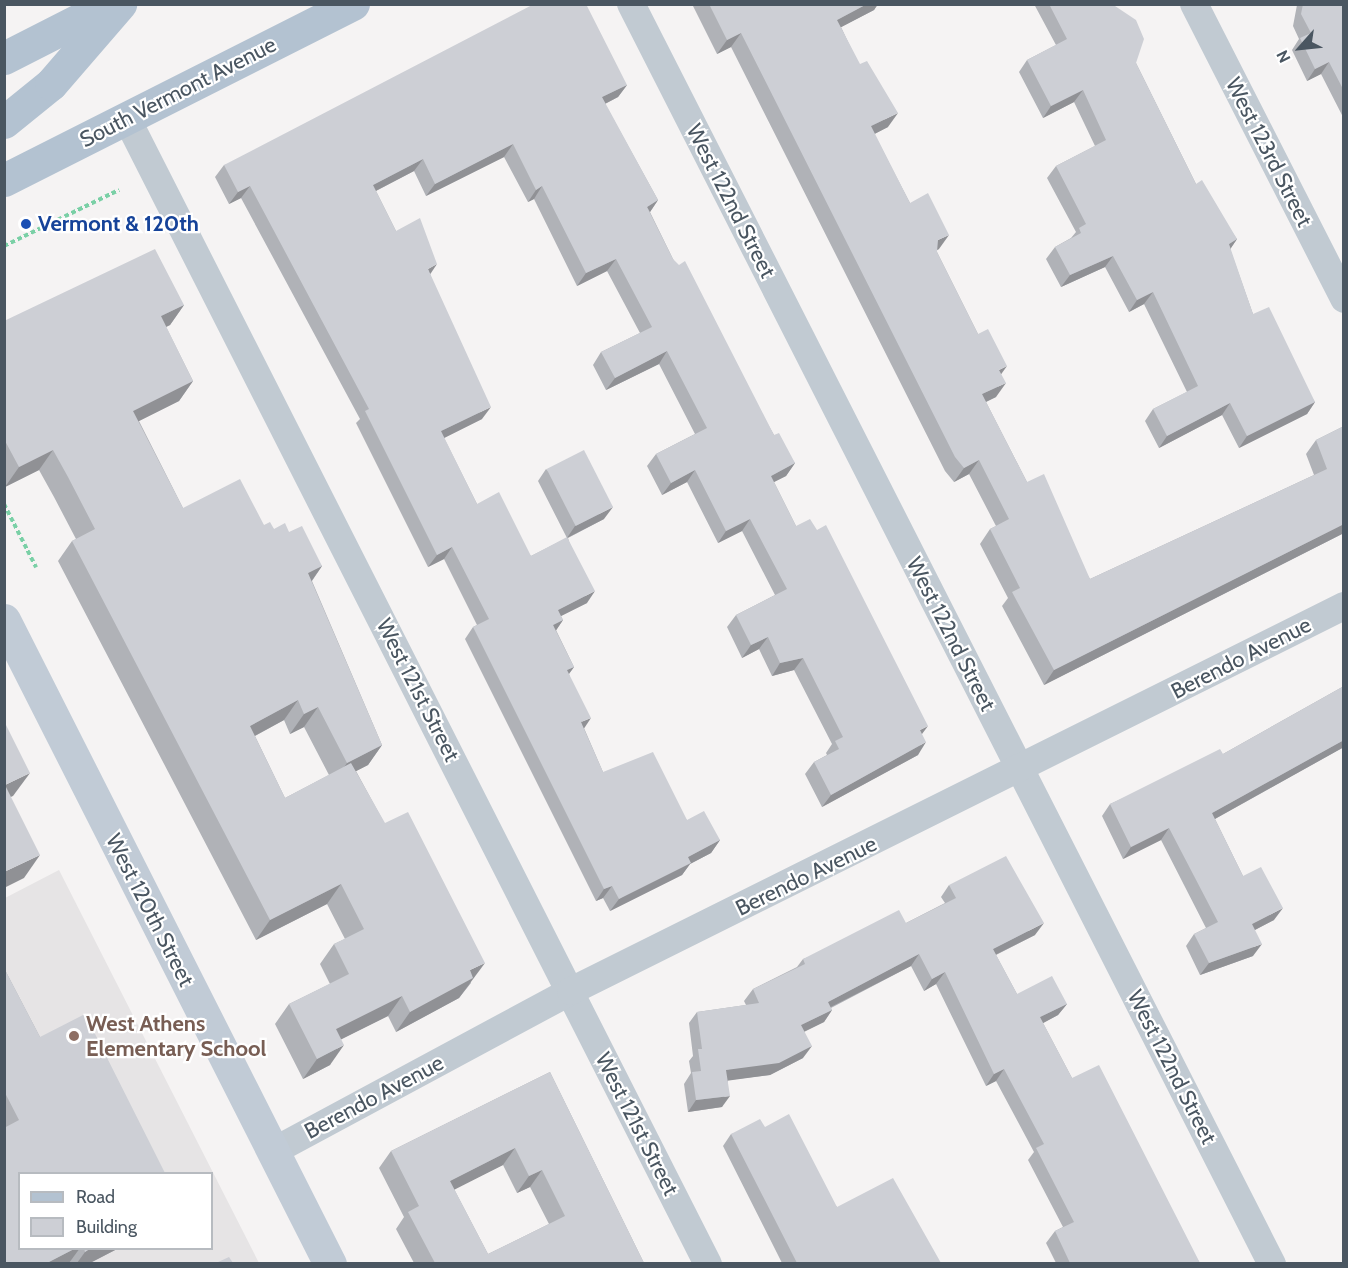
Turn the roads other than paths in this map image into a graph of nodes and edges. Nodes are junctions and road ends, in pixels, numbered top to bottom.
1 (110, 4) edge
2 (120, 4) edge
3 (353, 4) edge
4 (631, 4) edge
5 (1194, 4) edge
6 (4, 58) edge
7 (126, 117) junction
8 (4, 122) edge
9 (4, 180) edge
10 (1344, 299) edge
11 (1344, 606) edge
12 (4, 621) edge
13 (1021, 770) junction
14 (571, 991) junction
15 (272, 1152) junction
16 (330, 1263) edge
17 (708, 1263) edge
18 (1272, 1263) edge

1 - 6 main road
2 - 8 main road
3 - 7 main road, South Vermont Avenue
4 - 13 street, West 122nd Street
5 - 10 street, West 123rd Street
7 - 9 main road, South Vermont Avenue
7 - 14 street, West 121st Street
11 - 13 street, Berendo Avenue
12 - 15 street, West 120th Street
13 - 14 street, Berendo Avenue
13 - 18 street, West 122nd Street
14 - 15 street, Berendo Avenue
14 - 17 street, West 121st Street
15 - 16 street, West 120th Street

